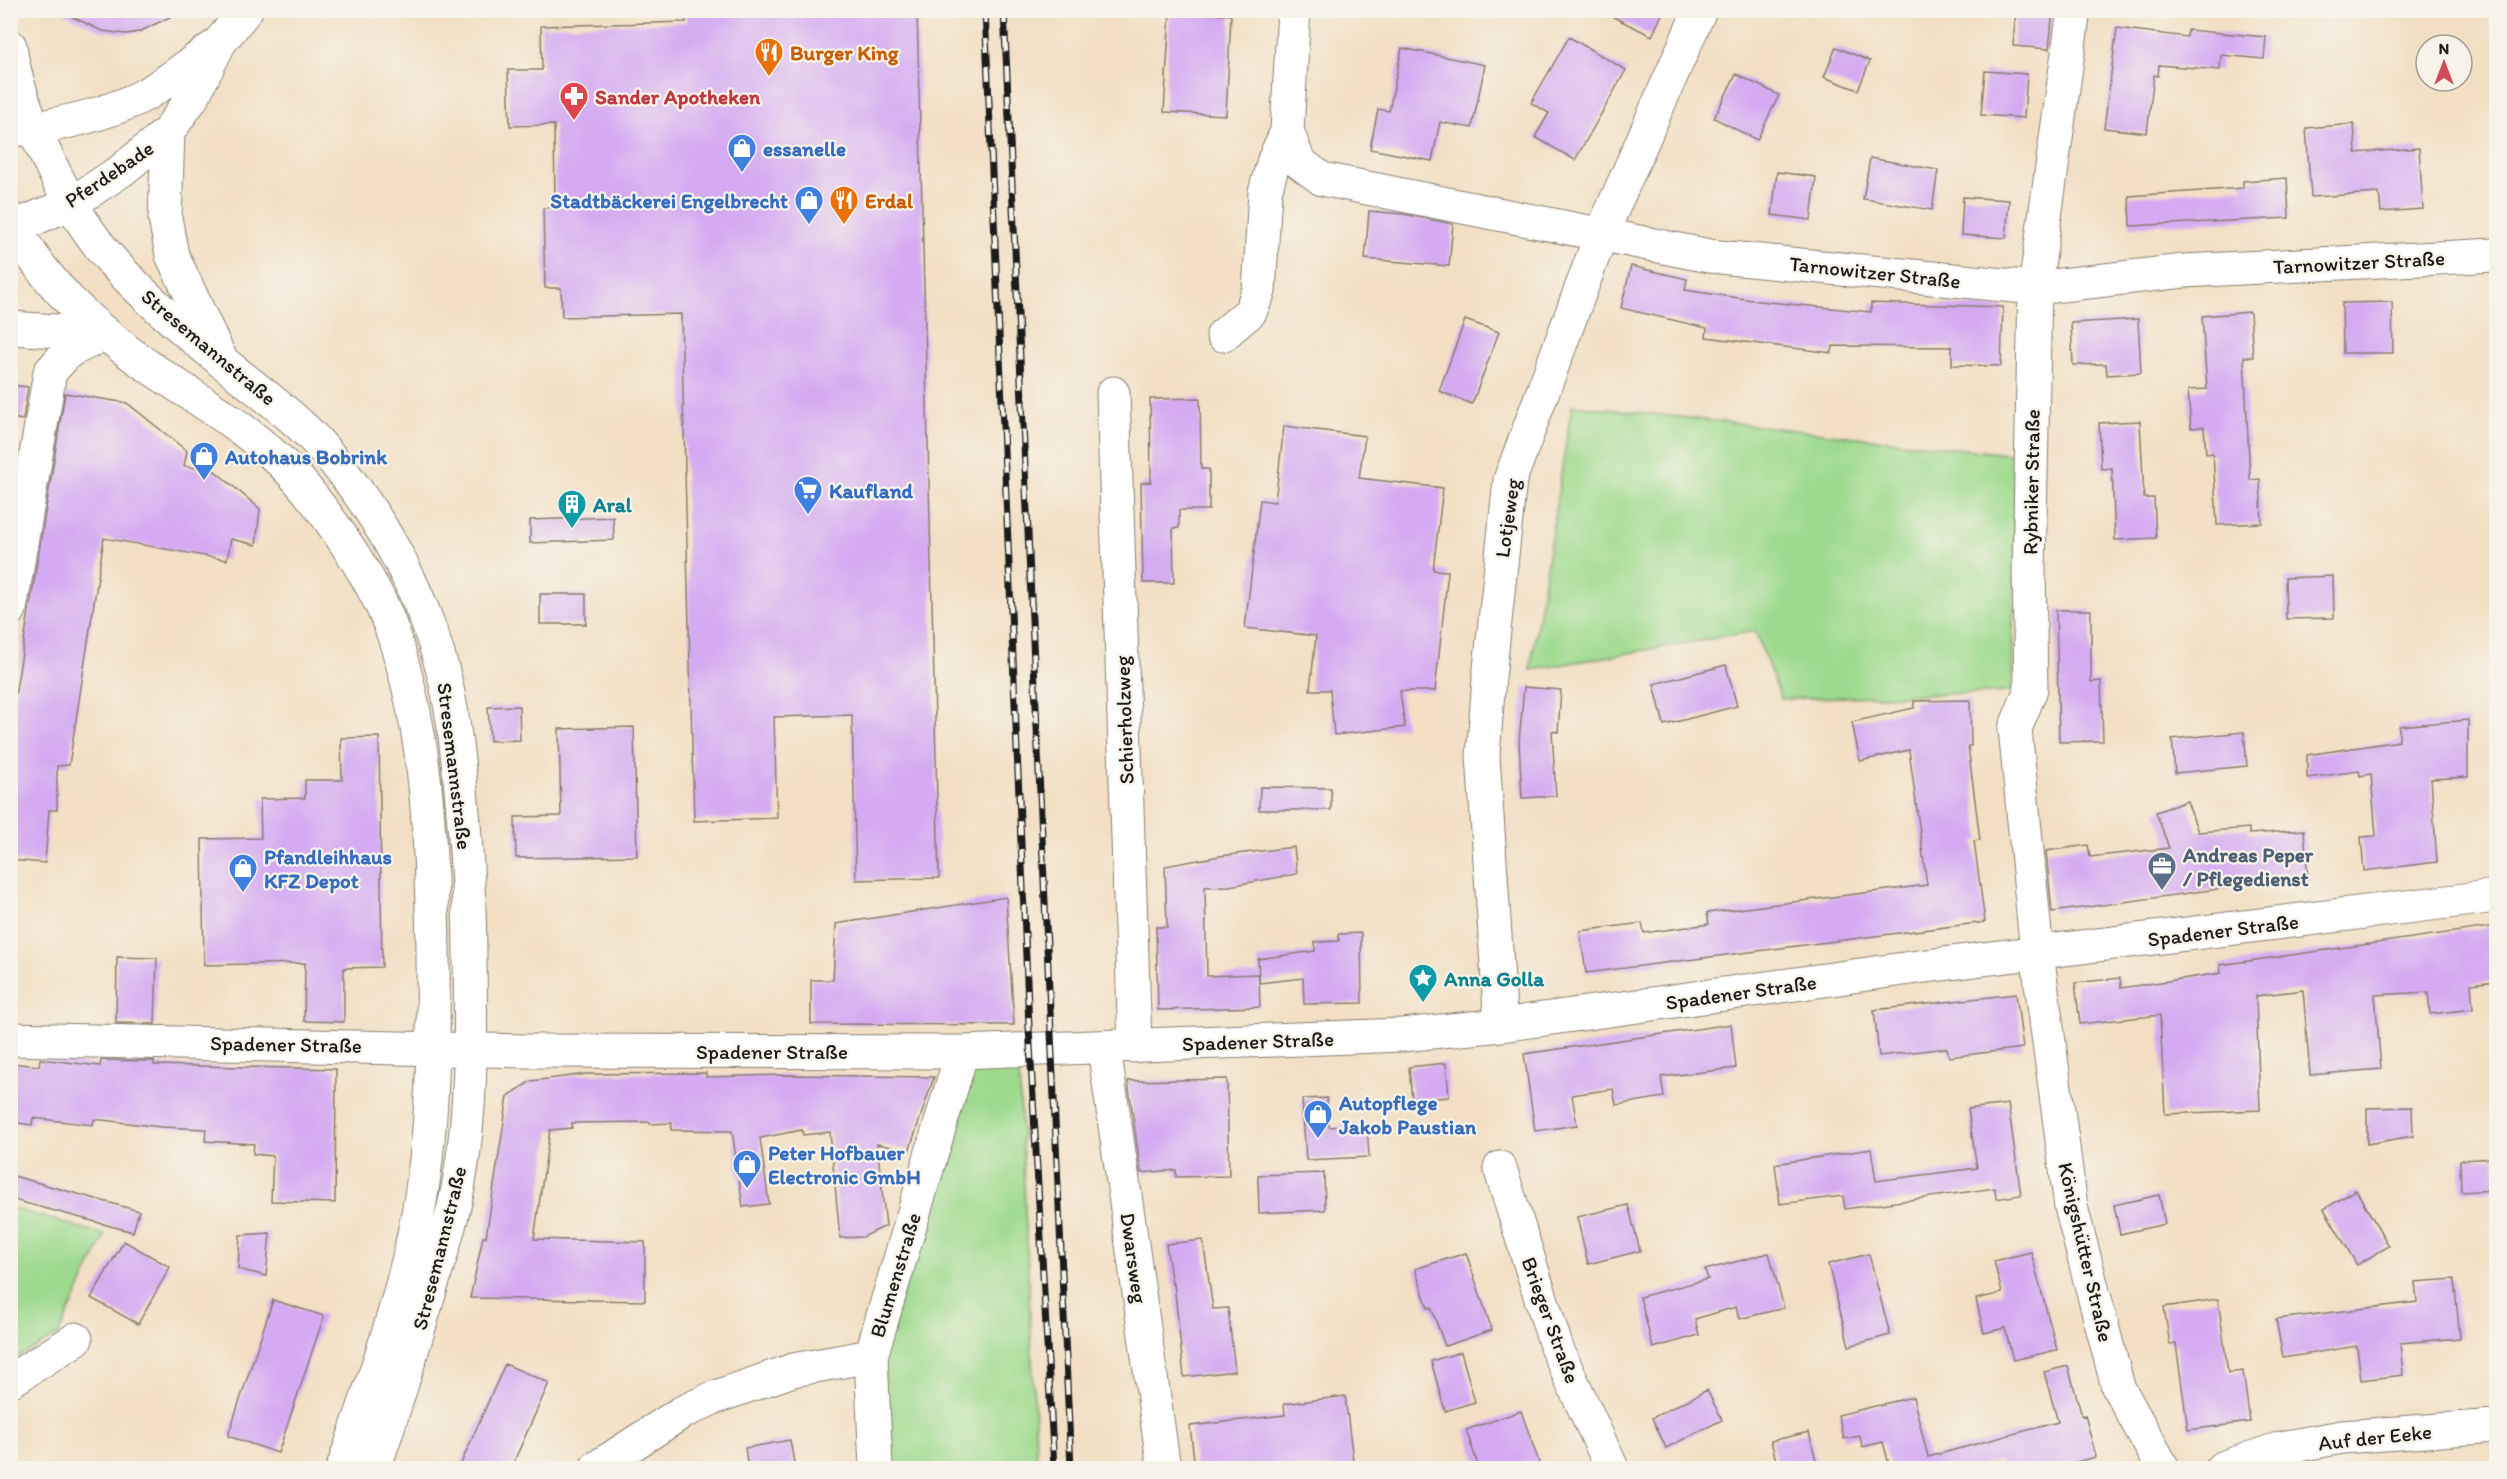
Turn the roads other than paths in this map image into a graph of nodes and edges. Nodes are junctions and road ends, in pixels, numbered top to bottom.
1 (246, 10) edge
2 (1294, 10) edge
3 (1700, 10) edge
4 (2074, 10) edge
5 (220, 42) junction
6 (10, 46) edge
7 (22, 129) edge
8 (1287, 131) junction
9 (168, 132) junction
10 (72, 203) junction
11 (12, 222) edge
12 (1601, 235) junction
13 (2496, 255) edge
14 (2035, 288) junction
15 (10, 328) edge
16 (105, 334) junction
17 (1223, 334) dead end
18 (222, 362) junction
19 (1113, 393) dead end
20 (10, 609) edge
21 (2496, 896) edge
22 (2037, 953) junction
23 (1501, 1025) junction
24 (10, 1039) edge
25 (1119, 1047) junction
26 (433, 1048) junction
27 (470, 1049) junction
28 (962, 1052) junction
29 (1500, 1168) dead end
30 (76, 1339) dead end
31 (871, 1356) junction
32 (10, 1381) edge
33 (2496, 1426) edge
34 (343, 1468) edge
35 (374, 1468) edge
36 (596, 1468) edge
37 (876, 1468) edge
38 (1164, 1468) edge
39 (1611, 1468) edge
40 (2163, 1468) edge
41 (2222, 1468) edge

1 - 5 street, Pferdebade
2 - 8 street
3 - 12 street, Lotjeweg
4 - 14 street, Rybniker Straße
5 - 7 street, Pferdebade
5 - 9 street, Pferdebade
6 - 7 street, Stresemannstraße
7 - 10 street, Stresemannstraße
8 - 12 street, Tarnowitzer Straße
8 - 17 street
9 - 10 street, Pferdebade
9 - 18 street, Pferdebade
10 - 11 street, Pferdebade
10 - 18 street, Stresemannstraße
11 - 16 street, Stresemannstraße
12 - 14 street, Tarnowitzer Straße
12 - 23 street, Lotjeweg
13 - 14 street, Tarnowitzer Straße
14 - 22 street, Rybniker Straße
15 - 16 street
16 - 20 street
16 - 26 street, Stresemannstraße
18 - 27 street, Stresemannstraße
19 - 25 street, Schierholzweg
21 - 22 street, Spadener Straße
22 - 23 street, Spadener Straße
22 - 40 street, Königshütter Straße
23 - 25 street, Spadener Straße
24 - 26 street, Spadener Straße
25 - 28 street, Spadener Straße
25 - 38 street, Dwarsweg
26 - 27 street, Spadener Straße
26 - 34 street, Stresemannstraße
27 - 28 street, Spadener Straße
27 - 35 street, Stresemannstraße
28 - 31 street, Blumenstraße
29 - 39 street, Brieger Straße
30 - 32 street
31 - 36 street
31 - 37 street, Blumenstraße
33 - 41 street, Auf der Eeke

